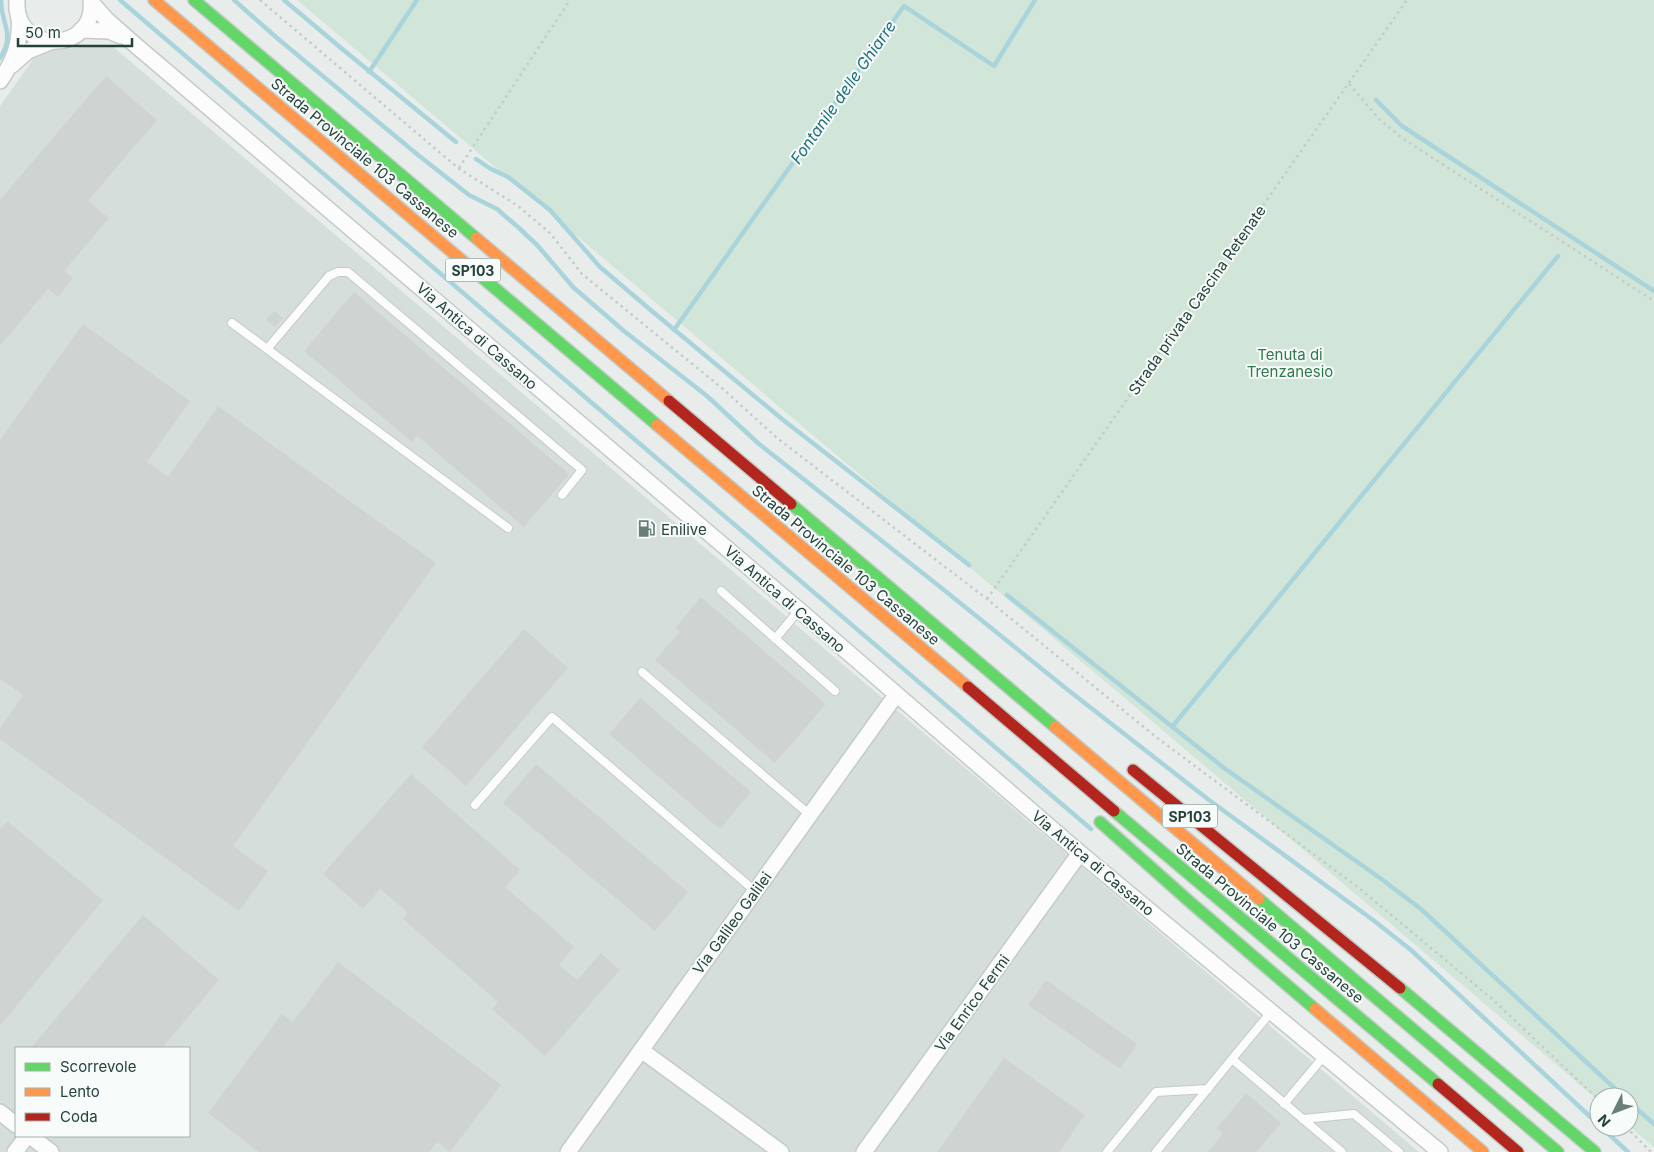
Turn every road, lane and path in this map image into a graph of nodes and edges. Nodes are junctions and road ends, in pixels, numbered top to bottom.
1 (17, 0) edge
2 (154, 0) edge
3 (194, 0) edge
4 (260, 0) edge
5 (570, 0) edge
6 (1407, 0) edge
7 (91, 1) edge
8 (19, 17) junction
9 (82, 30) junction
10 (50, 42) junction
11 (133, 43) junction
12 (10, 66) junction
13 (0, 81) edge
14 (1348, 84) junction
15 (458, 168) junction
16 (1654, 301) edge
17 (232, 323) dead end
18 (267, 349) junction
19 (775, 492) junction
20 (562, 495) dead end
21 (508, 528) dead end
22 (792, 540) junction
23 (720, 591) dead end
24 (988, 600) junction
25 (799, 610) junction
26 (886, 632) dead end
27 (964, 635) dead end
28 (775, 639) junction
29 (642, 672) dead end
30 (835, 692) dead end
31 (896, 695) junction
32 (1125, 764) dead end
33 (475, 805) dead end
34 (810, 815) junction
35 (1094, 816) dead end
36 (1080, 853) junction
37 (756, 891) junction
38 (1271, 1012) junction
39 (641, 1050) junction
40 (1324, 1056) junction
41 (1232, 1059) junction
42 (1208, 1089) junction
43 (1589, 1091) edge
44 (1284, 1104) junction
45 (0, 1112) edge
46 (1303, 1119) junction
47 (15, 1124) edge
48 (27, 1137) edge
49 (29, 1137) edge
50 (1636, 1137) edge
51 (15, 1152) edge
52 (51, 1152) edge
53 (568, 1152) edge
54 (781, 1152) edge
55 (864, 1152) edge
56 (1107, 1152) edge
57 (1156, 1152) edge
58 (1342, 1152) edge
59 (1399, 1152) edge
60 (1440, 1152) edge
61 (1483, 1152) edge
62 (1518, 1152) edge
63 (1558, 1152) edge
64 (1595, 1152) edge
65 (1651, 1152) edge

1 - 8 street
2 - 22 highway, Strada Provinciale 103 Cassanese / SP103
3 - 19 highway, Strada Provinciale 103 Cassanese / SP103
4 - 15 path
5 - 15 path
6 - 14 path, Strada privata Cascina Retenate
7 - 9 street
7 - 11 street
8 - 10 street
8 - 12 street
9 - 10 street
9 - 11 street
10 - 12 street
11 - 25 street, Via Antica di Cassano
12 - 13 street
14 - 16 path
14 - 24 path, Strada privata Cascina Retenate
15 - 24 path
17 - 18 lane
18 - 20 lane
18 - 21 lane
19 - 27 highway, SP103
19 - 63 highway, Strada Provinciale 103 Cassanese / SP103
22 - 26 highway, SP103
22 - 62 highway, Strada Provinciale 103 Cassanese / SP103
23 - 28 lane
24 - 43 path
25 - 28 lane
25 - 31 street, Via Antica di Cassano
28 - 30 lane
29 - 34 lane
31 - 34 street, Via Galileo Galilei
31 - 36 street, Via Antica di Cassano
32 - 64 highway, SP103
33 - 37 lane
34 - 37 street, Via Galileo Galilei
35 - 61 highway
36 - 38 street, Via Antica di Cassano
36 - 55 street, Via Enrico Fermi
37 - 39 street, Via Galileo Galilei
38 - 40 street, Via Antica di Cassano
38 - 41 lane
39 - 53 street, Via Galileo Galilei
39 - 54 street
40 - 44 lane
40 - 60 street, Via Antica di Cassano
41 - 42 lane
41 - 44 lane
42 - 56 lane
42 - 57 lane
44 - 46 lane
45 - 47 street
46 - 58 lane
46 - 59 lane
48 - 51 street
49 - 52 street
50 - 65 path

